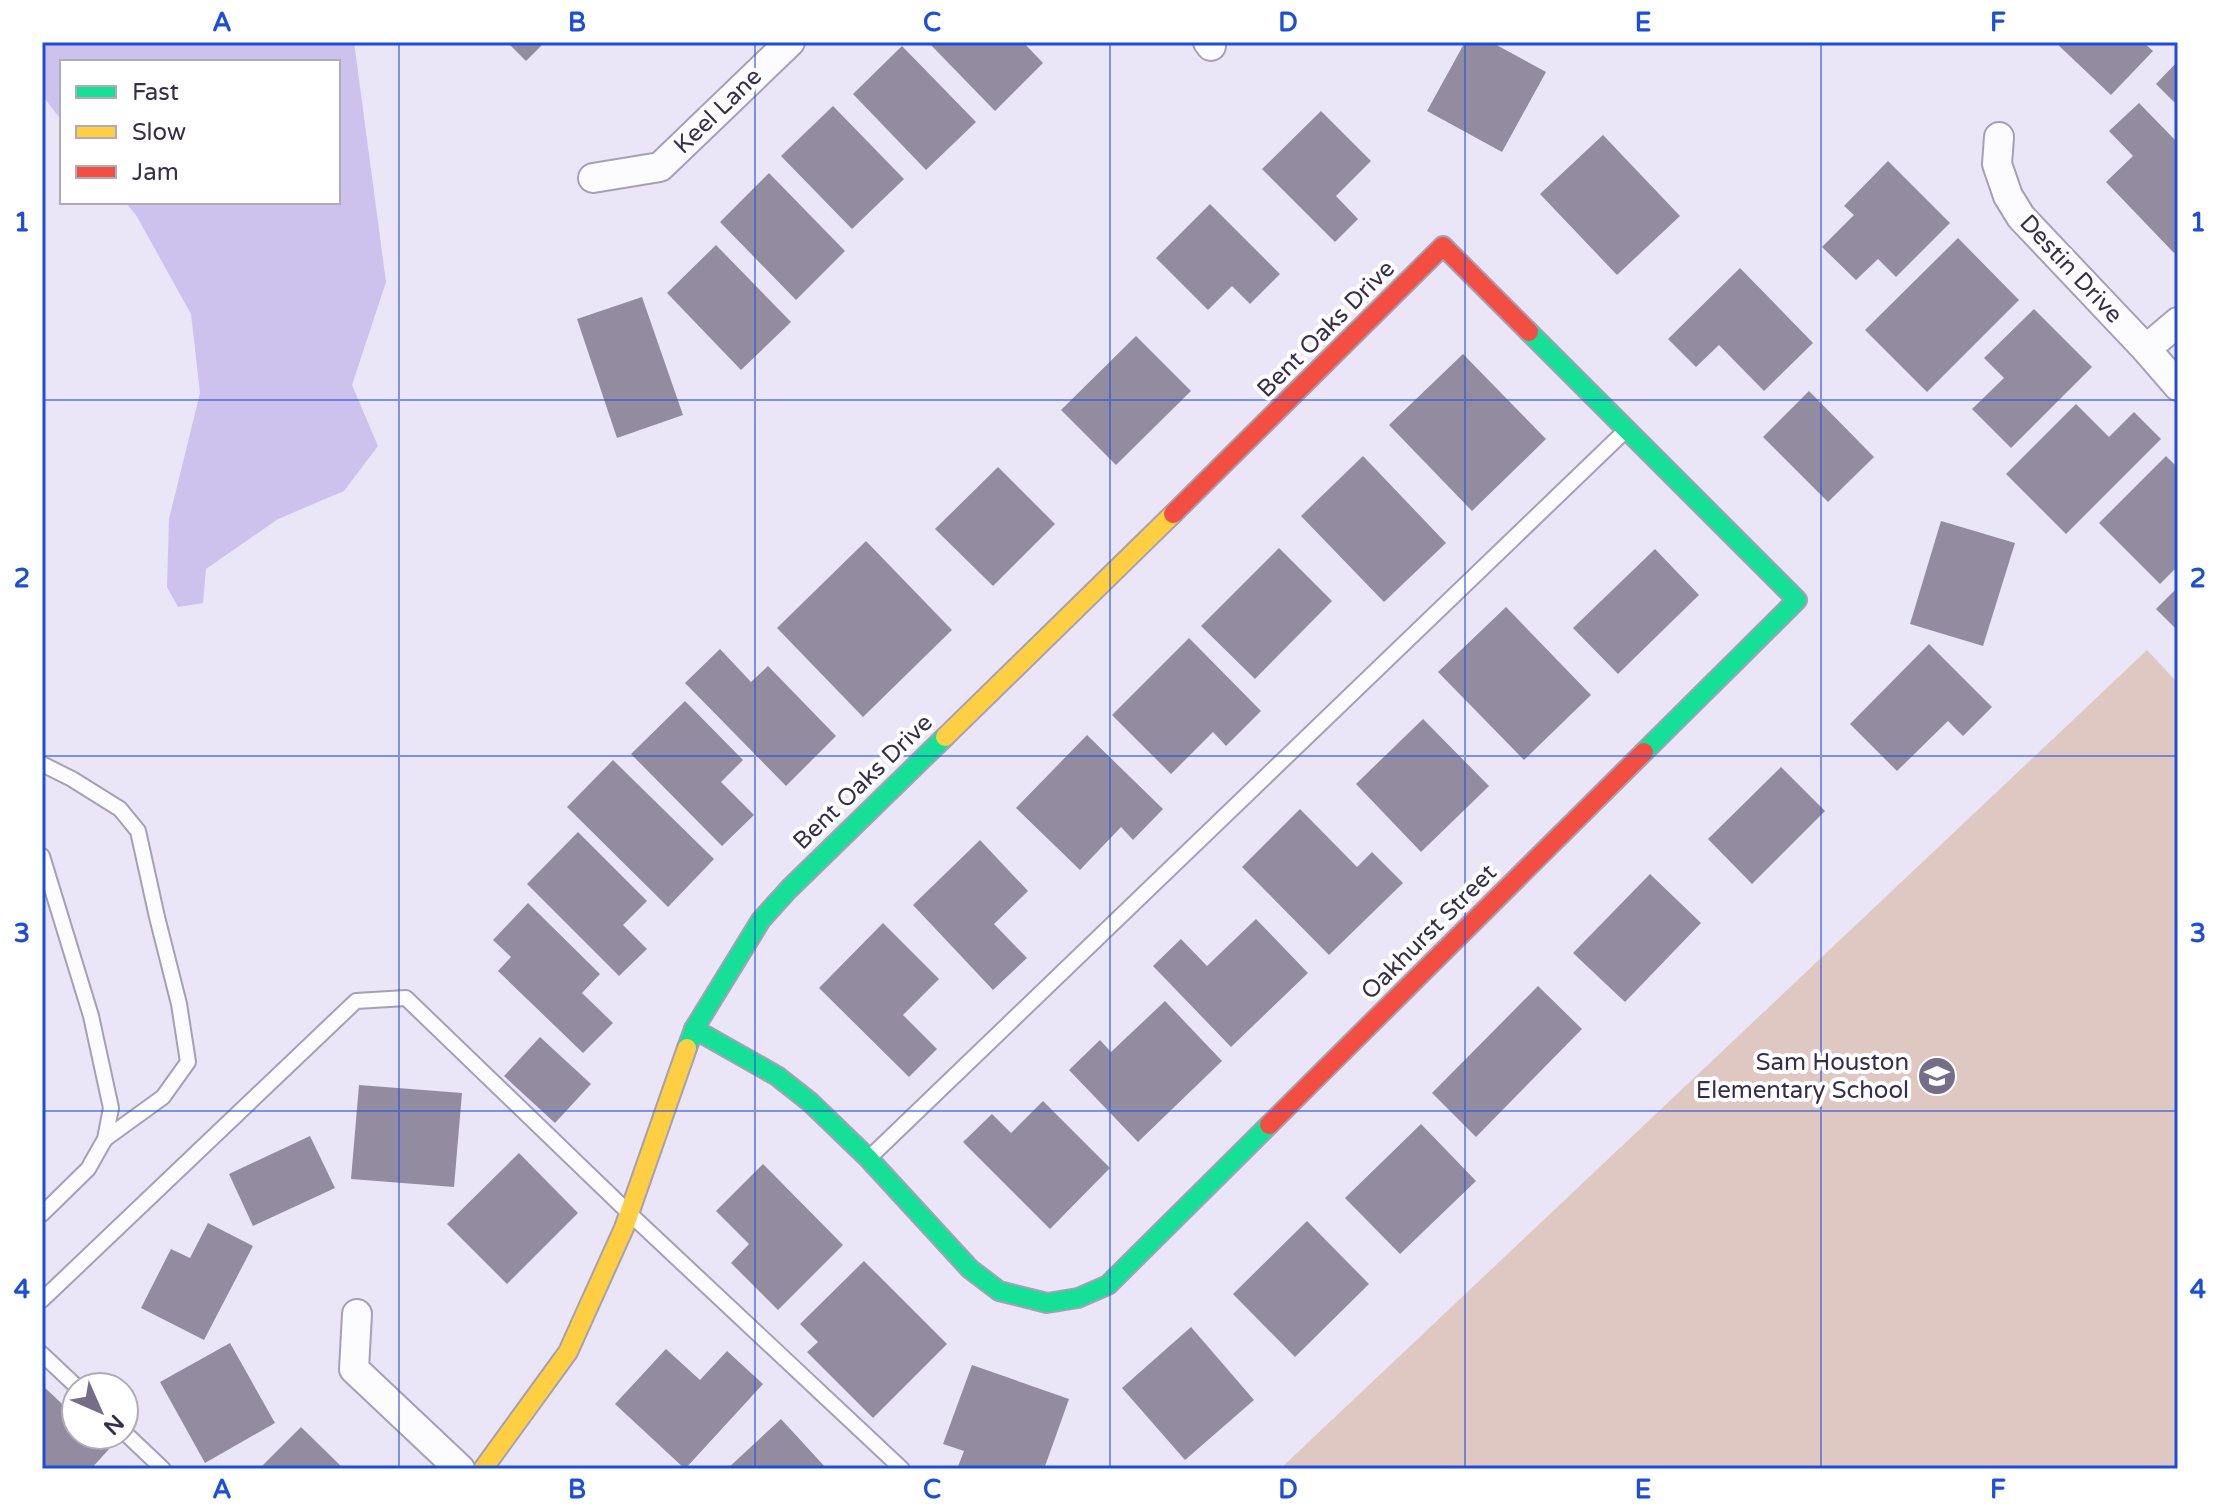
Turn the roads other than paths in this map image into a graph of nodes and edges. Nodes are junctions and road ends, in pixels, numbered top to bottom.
1 (790, 42) edge
2 (1999, 137) dead end
3 (593, 178) dead end
4 (1443, 246) joint
5 (2178, 322) edge
6 (2146, 349) junction
7 (2178, 386) edge
8 (1627, 430) junction
9 (42, 764) edge
10 (42, 856) edge
11 (694, 1029) junction
12 (105, 1139) junction
13 (868, 1158) junction
14 (629, 1213) junction
15 (42, 1214) edge
16 (42, 1300) edge
17 (357, 1314) dead end
18 (42, 1354) edge
19 (60, 1371) edge
20 (140, 1447) edge
21 (163, 1469) edge
22 (460, 1469) edge
23 (483, 1469) edge
24 (902, 1469) edge

1 - 3 street, Keel Lane
2 - 6 street, Destin Drive
4 - 8 street, Oakhurst Street
4 - 11 street, Bent Oaks Drive
5 - 6 street
6 - 7 street, Destin Drive
8 - 13 lane
8 - 13 street, Oakhurst Street
9 - 12 lane
10 - 12 lane
11 - 13 street, Oakhurst Street
11 - 14 street, Bent Oaks Drive
12 - 15 lane
14 - 16 lane
14 - 23 street, Bent Oaks Drive
14 - 24 lane
17 - 22 street
18 - 19 lane
20 - 21 lane

